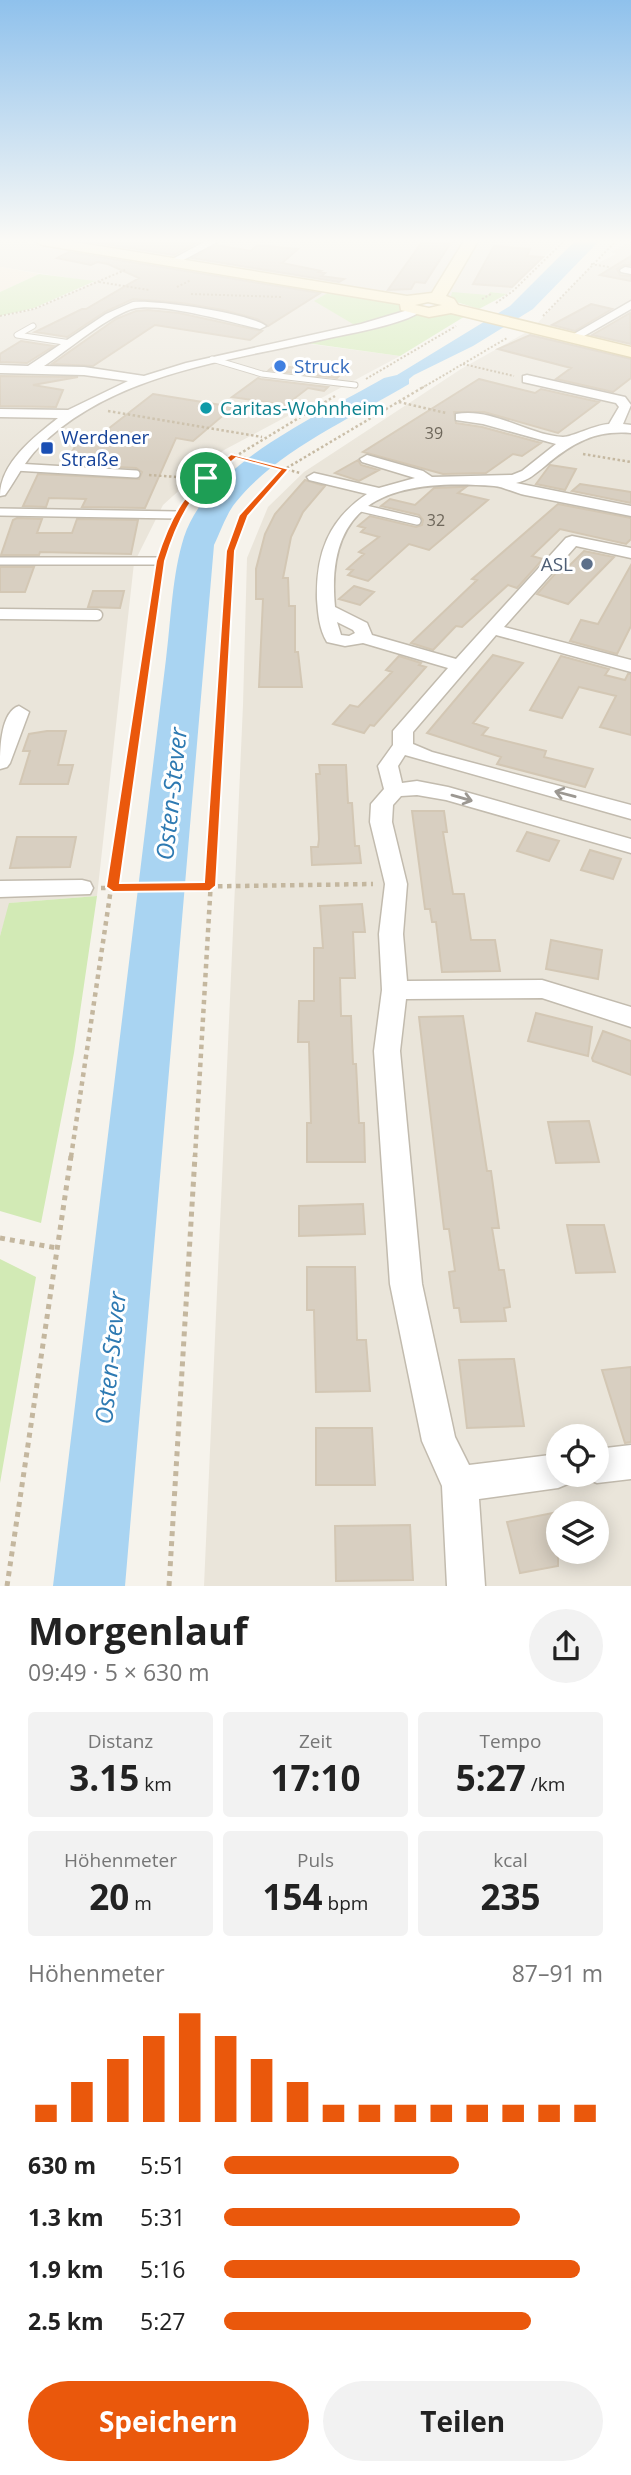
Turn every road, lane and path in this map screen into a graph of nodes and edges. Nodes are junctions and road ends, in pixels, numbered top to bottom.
1 (115, 315) edge
2 (209, 315) edge
3 (390, 315) edge
4 (471, 315) edge
5 (496, 315) edge
6 (539, 315) edge
7 (612, 315) edge
8 (530, 324) junction
9 (33, 326) dead end
10 (260, 326) dead end
11 (573, 338) junction
12 (71, 343) junction
13 (631, 352) edge
14 (212, 359) junction
15 (461, 363) junction
16 (0, 369) edge
17 (32, 369) junction
18 (145, 379) junction
19 (527, 379) joint
20 (355, 385) junction
21 (397, 401) junction
22 (86, 406) junction
23 (0, 414) edge
24 (72, 414) junction
25 (461, 417) joint
26 (615, 426) junction
27 (631, 429) edge
28 (264, 437) junction
29 (562, 445) junction
30 (236, 456) junction
31 (367, 459) dead end
32 (631, 462) edge
33 (0, 463) edge
34 (17, 465) junction
35 (284, 469) junction
36 (136, 474) joint
37 (314, 477) dead end
38 (206, 478) junction
39 (427, 480) junction
40 (502, 482) junction
41 (0, 492) edge
42 (377, 492) junction
43 (357, 507) junction
44 (631, 511) edge
45 (0, 512) edge
46 (177, 515) junction
47 (417, 521) dead end
48 (631, 553) edge
49 (0, 561) edge
50 (160, 561) junction
51 (0, 614) edge
52 (97, 615) dead end
53 (492, 629) junction
54 (458, 665) junction
55 (631, 666) edge
56 (19, 712) dead end
57 (403, 747) junction
58 (0, 763) edge
59 (395, 790) junction
60 (631, 812) edge
61 (631, 846) edge
62 (397, 884) junction
63 (210, 886) junction
64 (113, 887) junction
65 (82, 888) dead end
66 (0, 889) edge
67 (395, 990) junction
68 (631, 1017) edge
69 (0, 1238) edge
70 (57, 1249) junction
71 (631, 1462) edge
72 (609, 1465) edge
73 (546, 1473) edge
74 (460, 1484) junction
75 (7, 1586) edge
76 (169, 1586) edge
77 (466, 1586) edge

1 - 12 street
2 - 10 street
3 - 14 street
4 - 20 path
5 - 8 street
6 - 8 path
7 - 11 street
8 - 11 street
8 - 15 path
9 - 12 lane
11 - 13 street
12 - 17 street
14 - 18 street
14 - 20 lane
15 - 19 path
15 - 21 path
16 - 17 street
17 - 18 street
18 - 22 street
19 - 26 street
20 - 28 path
21 - 25 path
21 - 35 path
22 - 24 street
22 - 28 path
23 - 24 street
24 - 34 street
25 - 29 street
26 - 27 street
26 - 29 street
28 - 30 path
29 - 32 path
29 - 40 street
30 - 35 path
30 - 38 path
31 - 39 street
33 - 34 street
34 - 36 lane
34 - 41 street
35 - 63 path
36 - 38 path
37 - 42 street
38 - 46 path
39 - 40 street
39 - 42 street
40 - 44 street
42 - 43 street
43 - 47 lane
43 - 54 street
45 - 46 lane
46 - 50 path
48 - 53 street
49 - 50 lane
50 - 64 path
51 - 52 lane
53 - 54 street
53 - 55 street
54 - 57 street
56 - 58 street
57 - 59 street
60 -> 57 street
59 -> 61 street
59 - 62 street
62 - 63 path
62 - 67 street
63 - 64 path
63 - 76 path
64 - 70 path
65 - 66 street
67 - 68 street
67 - 74 street
69 - 70 path
70 - 75 path
71 - 72 street
73 - 74 street
74 - 77 street

